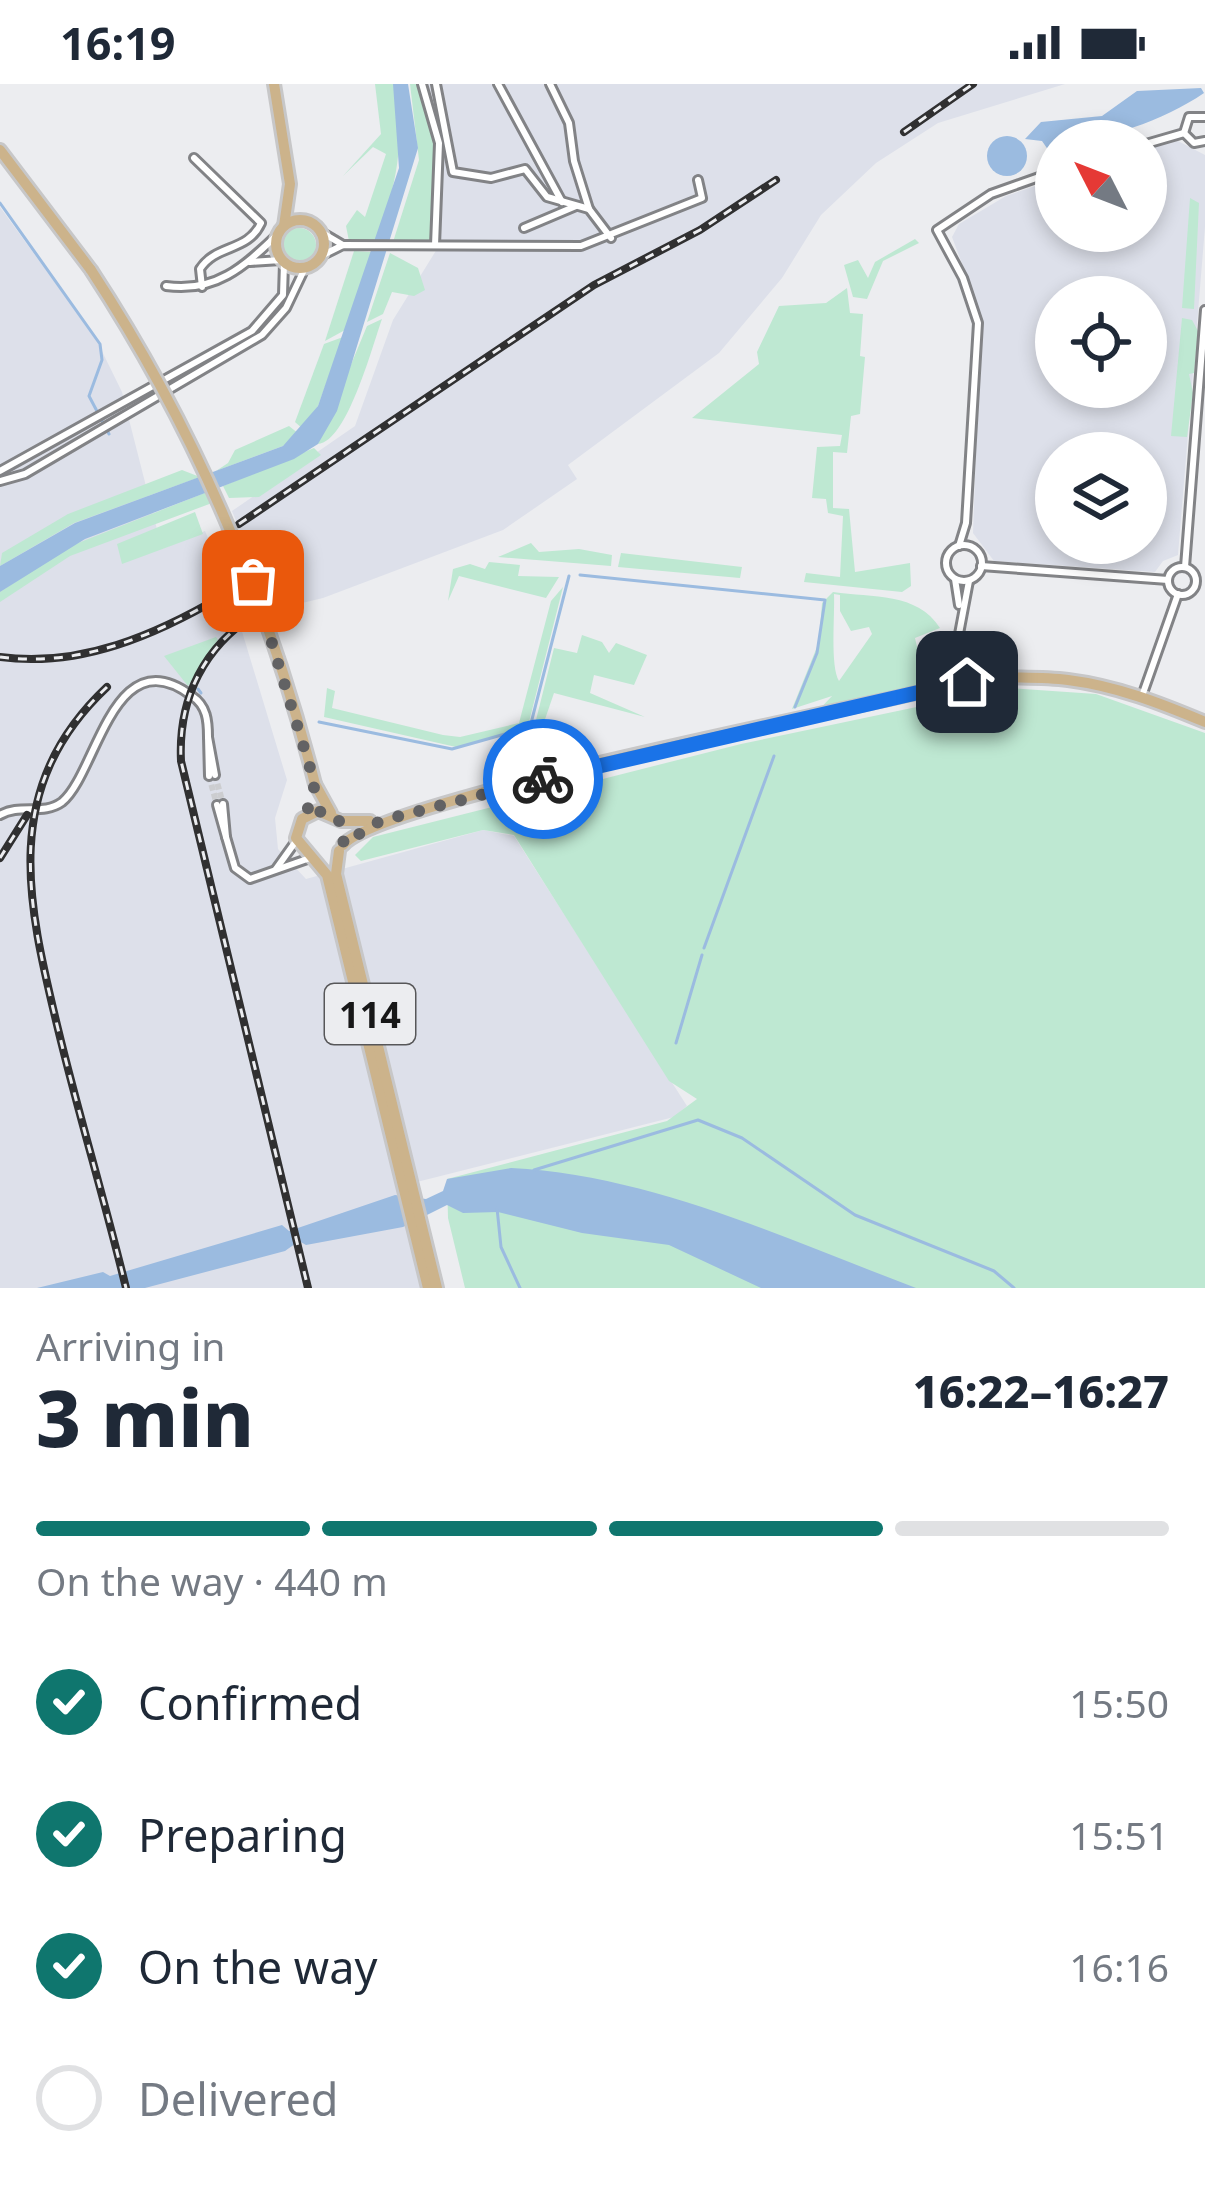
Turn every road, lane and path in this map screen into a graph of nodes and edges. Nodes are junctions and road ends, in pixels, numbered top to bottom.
1 (274, 84) edge
2 (422, 84) edge
3 (436, 84) edge
4 (498, 84) edge
5 (550, 84) edge
6 (1204, 115) edge
7 (1184, 133) junction
8 (1167, 138) edge
9 (1205, 142) edge
10 (0, 150) edge
11 (194, 158) dead end
12 (1035, 178) edge
13 (698, 180) dead end
14 (290, 184) junction
15 (568, 207) junction
16 (589, 209) junction
17 (311, 223) junction
18 (524, 228) dead end
19 (280, 230) junction
20 (321, 232) junction
21 (611, 238) junction
22 (345, 245) junction
23 (435, 247) junction
24 (321, 256) junction
25 (282, 262) junction
26 (246, 263) junction
27 (304, 268) junction
28 (166, 286) dead end
29 (202, 287) junction
30 (1205, 310) edge
31 (0, 471) edge
32 (0, 481) edge
33 (966, 523) junction
34 (959, 546) junction
35 (970, 547) junction
36 (981, 566) junction
37 (1185, 567) junction
38 (955, 579) junction
39 (969, 580) junction
40 (1168, 580) junction
41 (1201, 583) edge
42 (1178, 595) junction
43 (960, 609) junction
44 (957, 680) junction
45 (1142, 696) junction
46 (1205, 722) edge
47 (212, 776) tunnel mouth
48 (315, 784) junction
49 (220, 805) tunnel mouth
50 (0, 815) edge
51 (306, 815) junction
52 (336, 817) junction
53 (380, 821) junction
54 (296, 838) junction
55 (341, 848) junction
56 (314, 859) junction
57 (274, 872) junction
58 (406, 1179) junction
59 (432, 1288) edge

1 - 14 main road
2 - 23 street
3 - 15 street
4 - 15 street
5 - 16 street
6 - 7 street
7 - 8 street
7 - 9 street
10 - 48 main road, 114, bridge
11 - 29 street
12 - 33 street
13 - 21 street
14 - 17 main road
14 - 19 main road
15 - 16 street
15 - 18 street
16 - 21 street
17 - 19 main road
17 - 20 main road
19 - 25 main road
19 - 26 street
20 - 22 street
20 - 24 main road
21 - 23 street
22 - 23 street
22 - 24 street
24 - 27 main road
25 - 26 street
25 - 27 main road
25 - 31 street
26 - 29 street
27 - 32 street
28 - 29 street
30 - 37 street
33 - 34 street
33 - 35 street
34 - 35 street
34 - 38 street
35 - 36 street
36 - 39 street
36 - 40 street
37 - 40 street
37 - 41 street
38 - 39 street
38 - 43 street
39 - 43 street
40 - 42 street
41 - 42 street
42 - 45 street
43 - 44 street
44 - 45 main road
44 - 53 main road
45 - 46 main road
47 - 50 street
48 - 51 main road
48 - 52 main road, 114
49 - 57 street
51 - 52 main road
51 - 54 main road
52 - 53 main road
52 - 55 main road, 114
53 - 55 main road
54 - 56 main road, 114
54 - 57 street
55 - 56 main road
55 - 58 main road, 114
56 - 57 street
56 - 58 main road, 114
58 - 59 main road, 114

